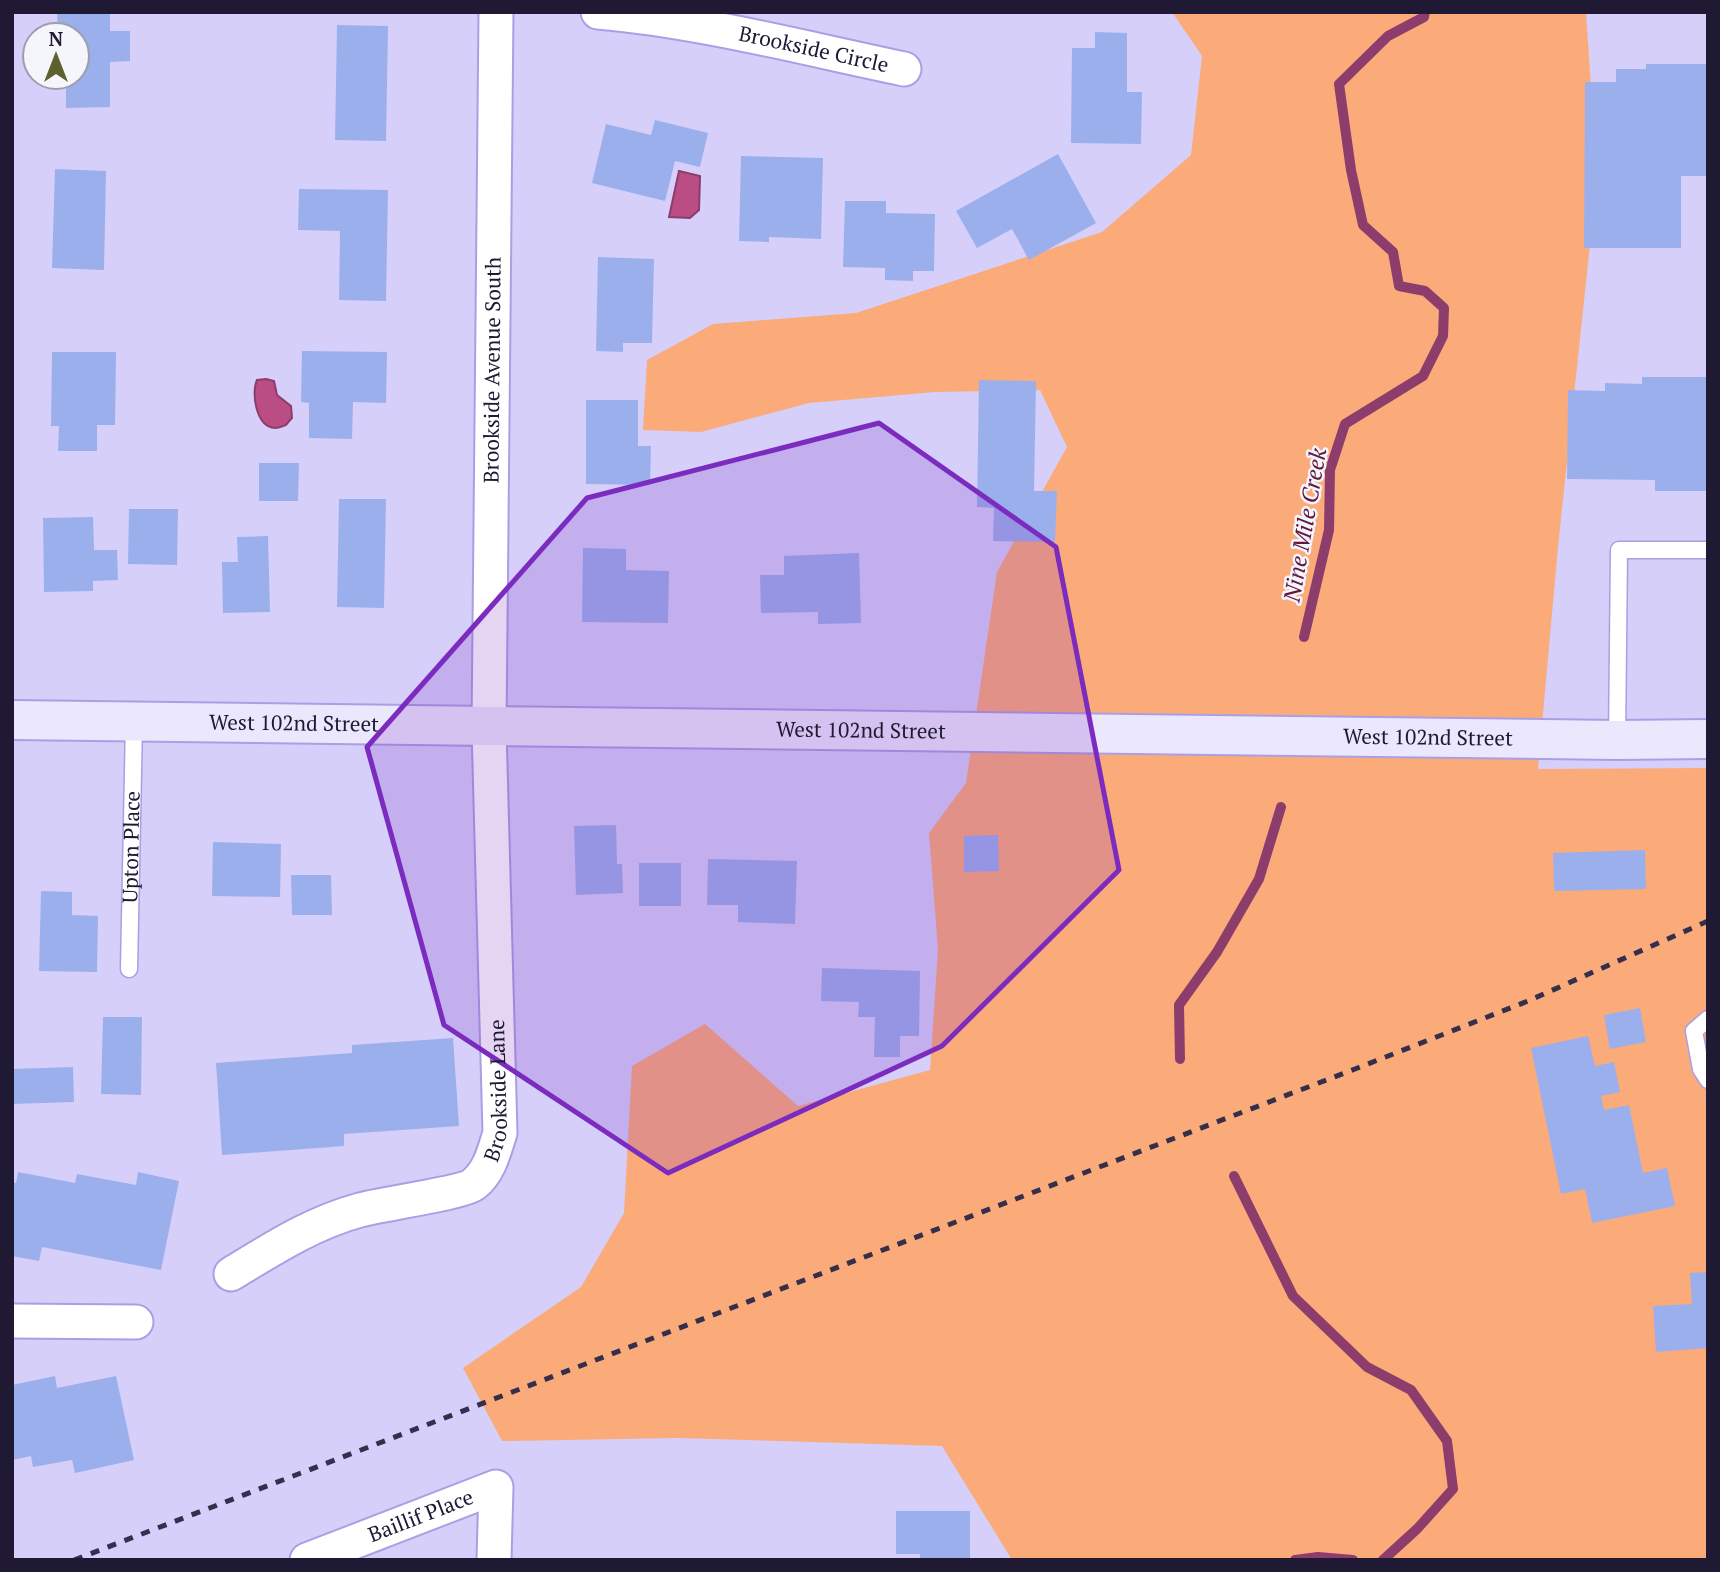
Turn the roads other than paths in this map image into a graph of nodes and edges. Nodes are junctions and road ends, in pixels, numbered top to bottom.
1 (496, 12) edge
2 (598, 12) edge
3 (904, 69) dead end
4 (1708, 550) edge
5 (12, 720) edge
6 (134, 723) junction
7 (489, 728) junction
8 (1708, 739) edge
9 (1617, 740) junction
10 (129, 969) dead end
11 (1708, 1019) edge
12 (1708, 1080) edge
13 (231, 1274) dead end
14 (12, 1321) edge
15 (136, 1322) dead end
16 (307, 1560) edge
17 (494, 1560) edge

1 - 7 street, Brookside Avenue South
2 - 3 street, Brookside Circle
4 - 9 lane
5 - 6 street, West 102nd Street
6 - 7 street, West 102nd Street
6 - 10 lane, Upton Place
7 - 9 street, West 102nd Street
7 - 13 street, Brookside Lane
8 - 9 street, West 102nd Street
11 - 12 lane
14 - 15 street
16 - 17 street, Baillif Place

